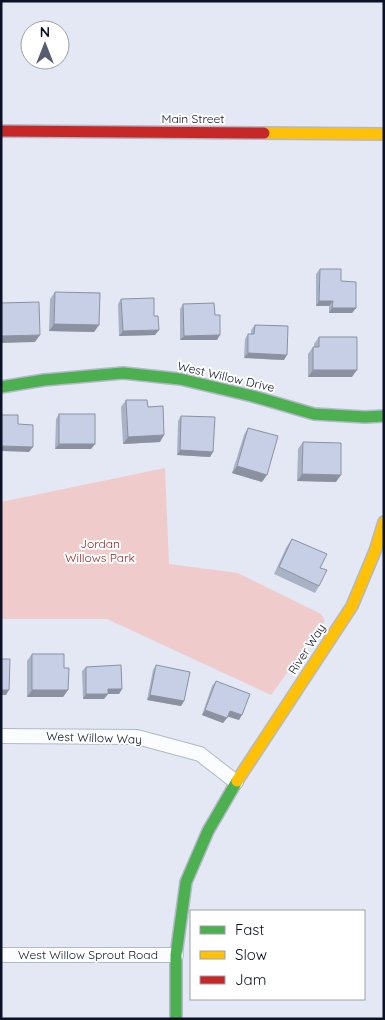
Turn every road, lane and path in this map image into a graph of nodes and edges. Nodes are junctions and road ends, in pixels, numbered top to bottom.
1 (1, 131) edge
2 (384, 134) edge
3 (1, 388) edge
4 (384, 416) edge
5 (384, 522) edge
6 (1, 736) edge
7 (236, 782) junction
8 (1, 955) edge
9 (176, 955) junction
10 (176, 1019) edge

1 - 2 street, Main Street
3 - 4 street, West Willow Drive
5 - 7 street, River Way
6 - 7 street, West Willow Way
7 - 9 street, River Way
8 - 9 street, West Willow Sprout Road
9 - 10 street, River Way

